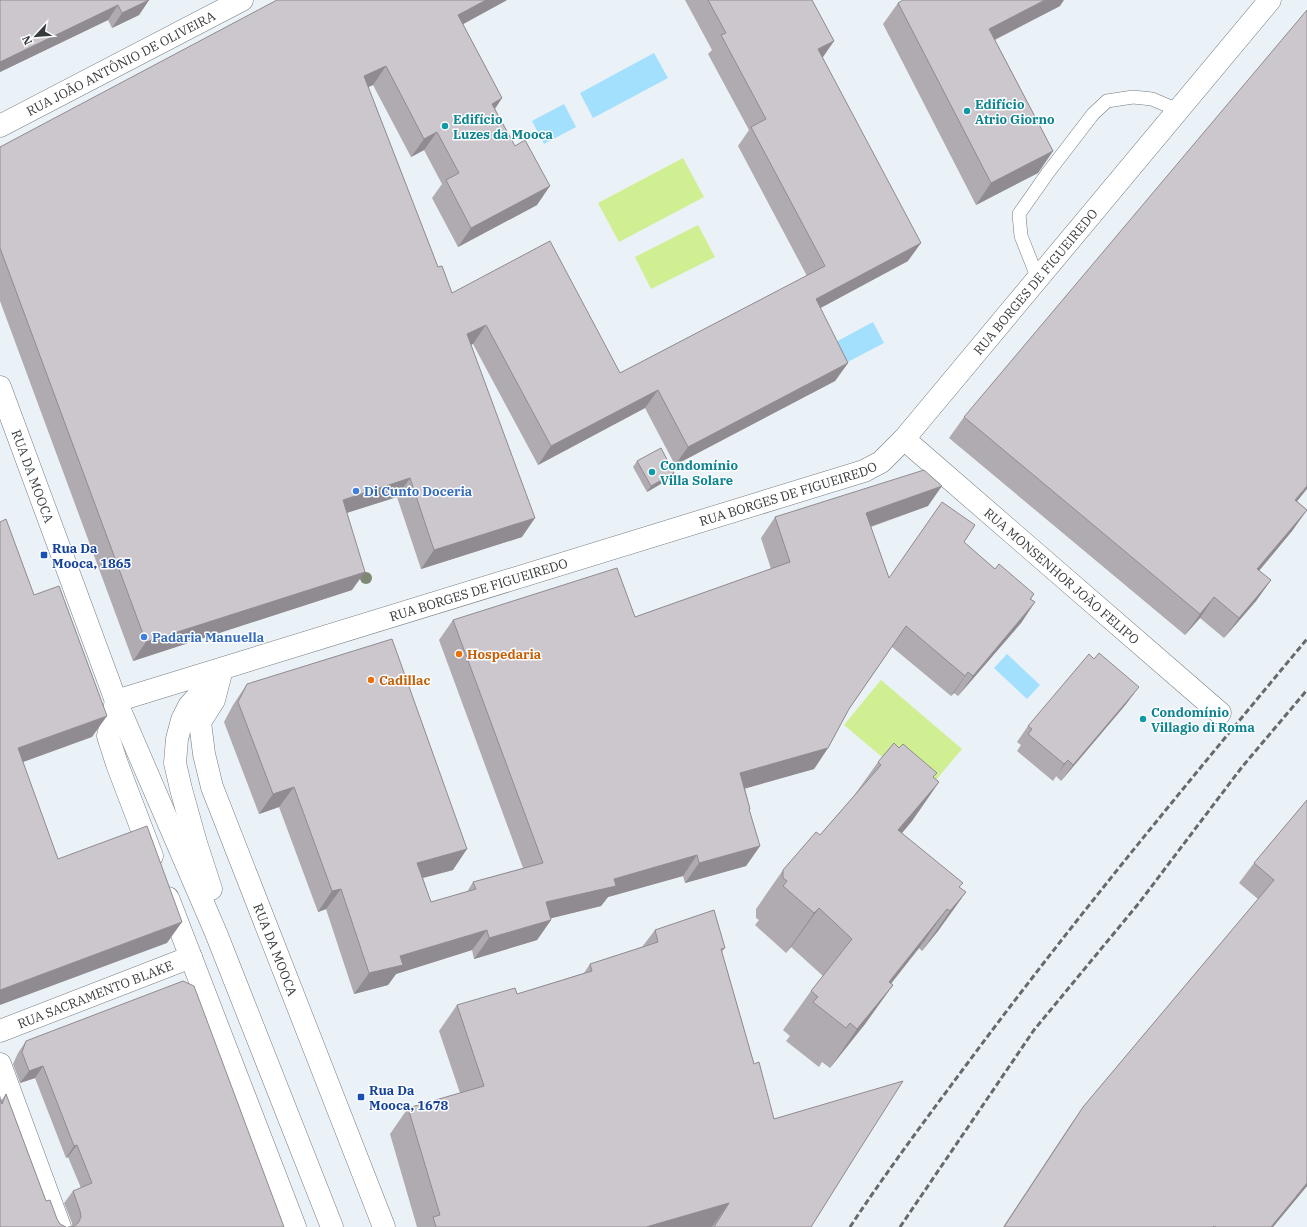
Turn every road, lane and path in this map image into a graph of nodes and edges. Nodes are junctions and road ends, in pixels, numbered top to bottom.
1 (242, 0) edge
2 (1270, 0) edge
3 (1178, 110) junction
4 (0, 126) edge
5 (1038, 279) junction
6 (0, 387) edge
7 (904, 440) junction
8 (222, 669) junction
9 (116, 701) junction
10 (1220, 713) dead end
11 (216, 933) junction
12 (191, 958) junction
13 (0, 1031) edge
14 (0, 1064) edge
15 (60, 1227) edge
16 (295, 1227) edge
17 (332, 1227) edge
18 (384, 1227) edge

1 - 4 street, RUA JOÃO ANTÔNIO DE OLIVEIRA
2 - 3 street, RUA BORGES DE FIGUEIREDO
3 - 5 street, RUA BORGES DE FIGUEIREDO
3 - 5 lane
5 - 7 street, RUA BORGES DE FIGUEIREDO
6 - 9 street, RUA DA MOOCA
7 - 8 street, RUA BORGES DE FIGUEIREDO
7 - 10 street, RUA MONSENHOR JOÃO FELIPO
8 - 9 street, RUA BORGES DE FIGUEIREDO
8 - 11 street
8 - 18 street, RUA DA MOOCA
9 - 11 street, RUA DA MOOCA
9 - 12 street
11 - 17 street, RUA DA MOOCA
12 - 13 street, RUA SACRAMENTO BLAKE
12 - 16 street
14 - 15 street

